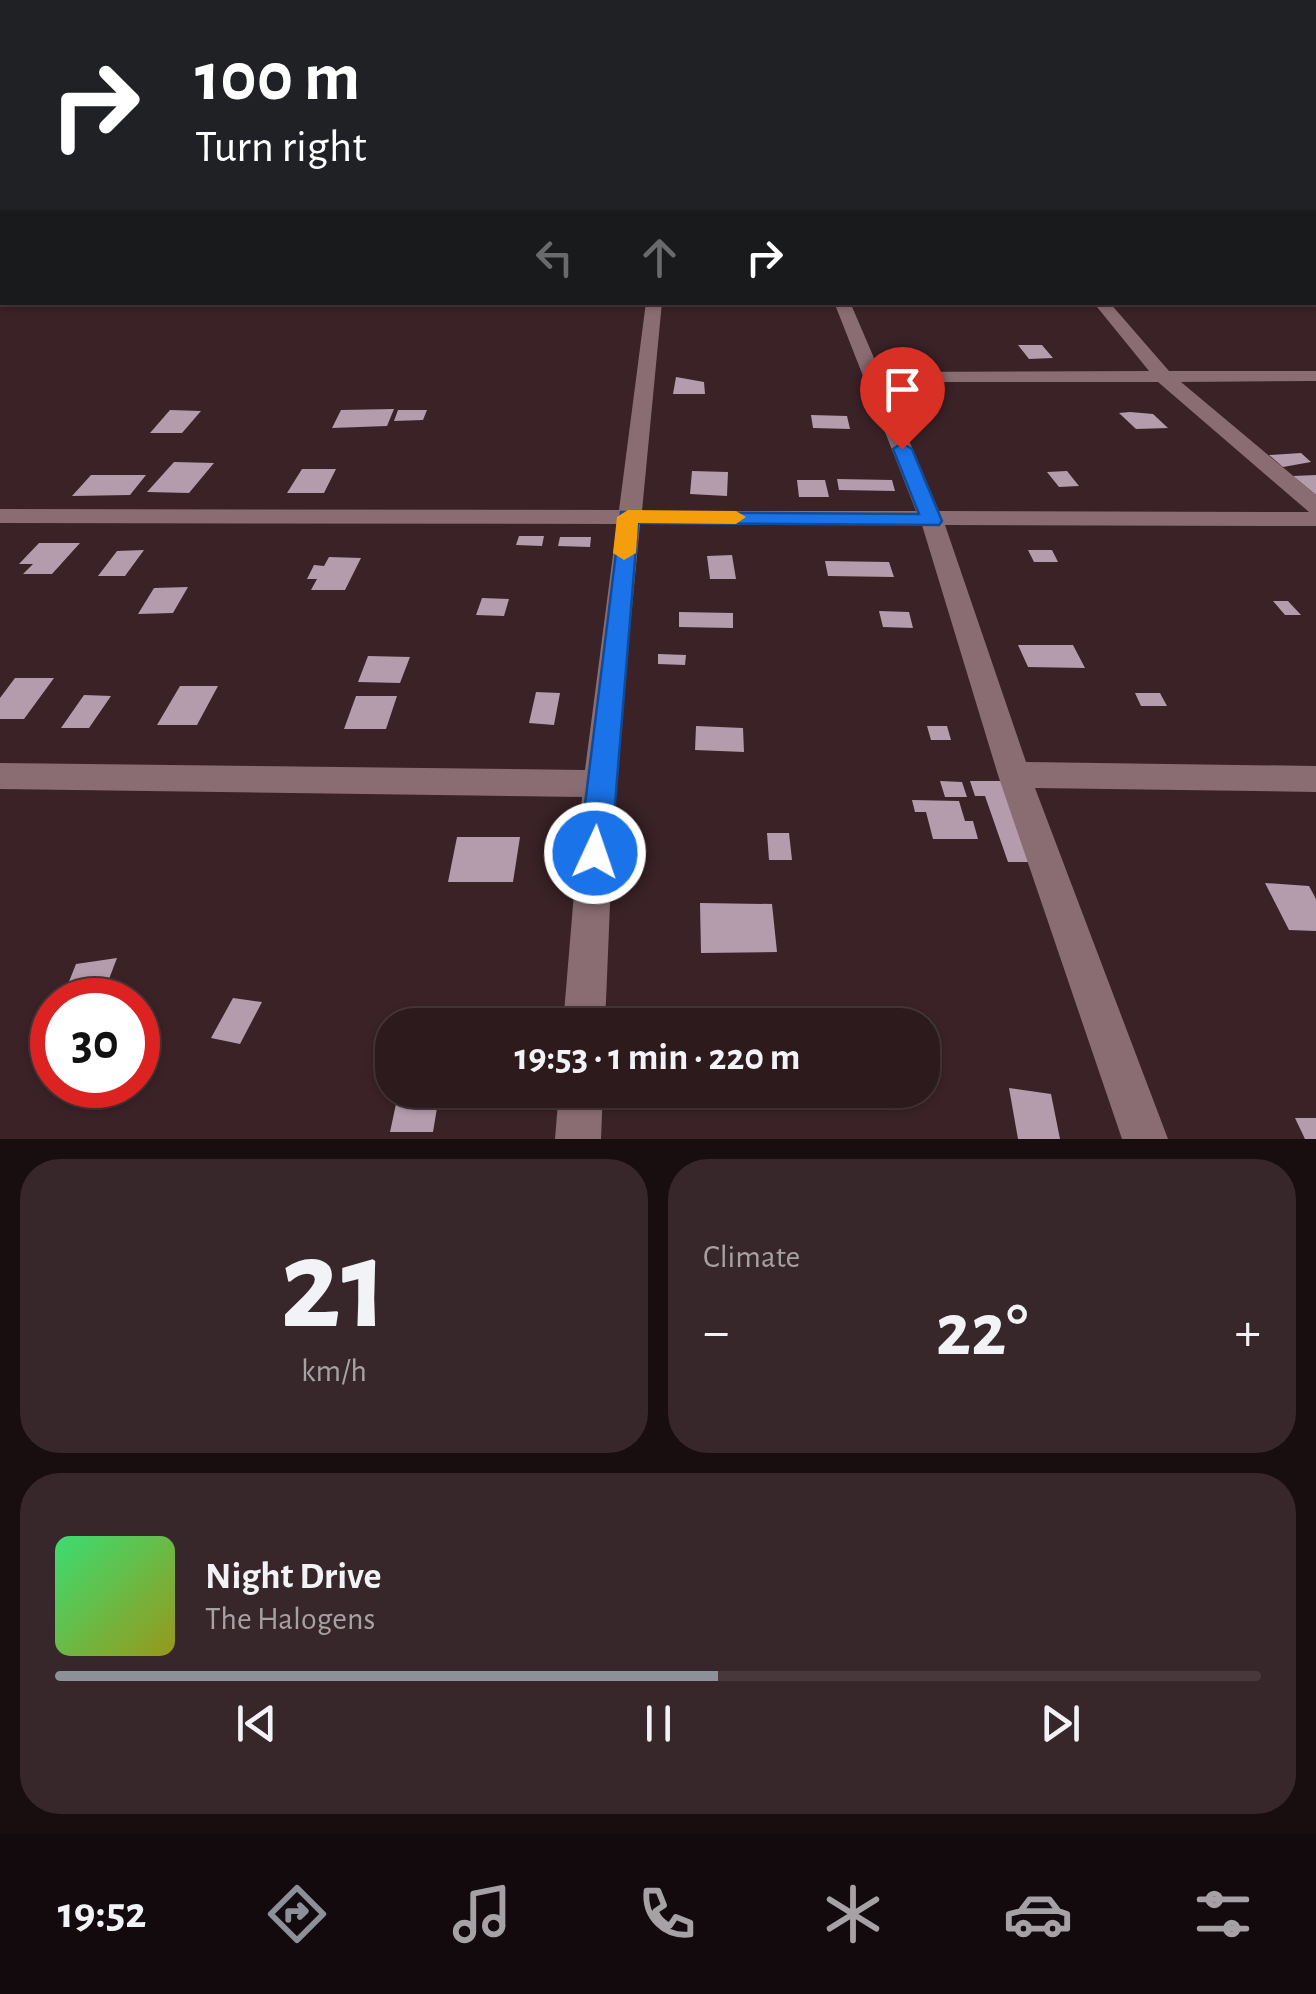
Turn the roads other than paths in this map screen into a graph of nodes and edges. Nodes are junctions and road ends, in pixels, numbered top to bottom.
1 (654, 305) edge
2 (843, 305) edge
3 (1103, 305) edge
4 (1316, 376) edge
5 (873, 378) junction
6 (1166, 378) junction
7 (1316, 507) edge
8 (0, 516) edge
9 (628, 517) junction
10 (1316, 519) edge
11 (932, 521) junction
12 (1014, 775) junction
13 (0, 776) edge
14 (1316, 779) edge
15 (599, 784) junction
16 (585, 1008) edge
17 (579, 1108) edge
18 (578, 1139) edge
19 (1145, 1139) edge

1 - 9 street
2 - 5 street
3 - 6 street
4 - 6 street
5 - 6 street
5 - 11 street
6 - 7 street
8 - 9 street
9 - 11 street
9 - 15 street
10 - 11 street
11 - 12 street
12 - 14 street
12 - 19 street
13 - 15 street
15 - 16 street
17 - 18 street

